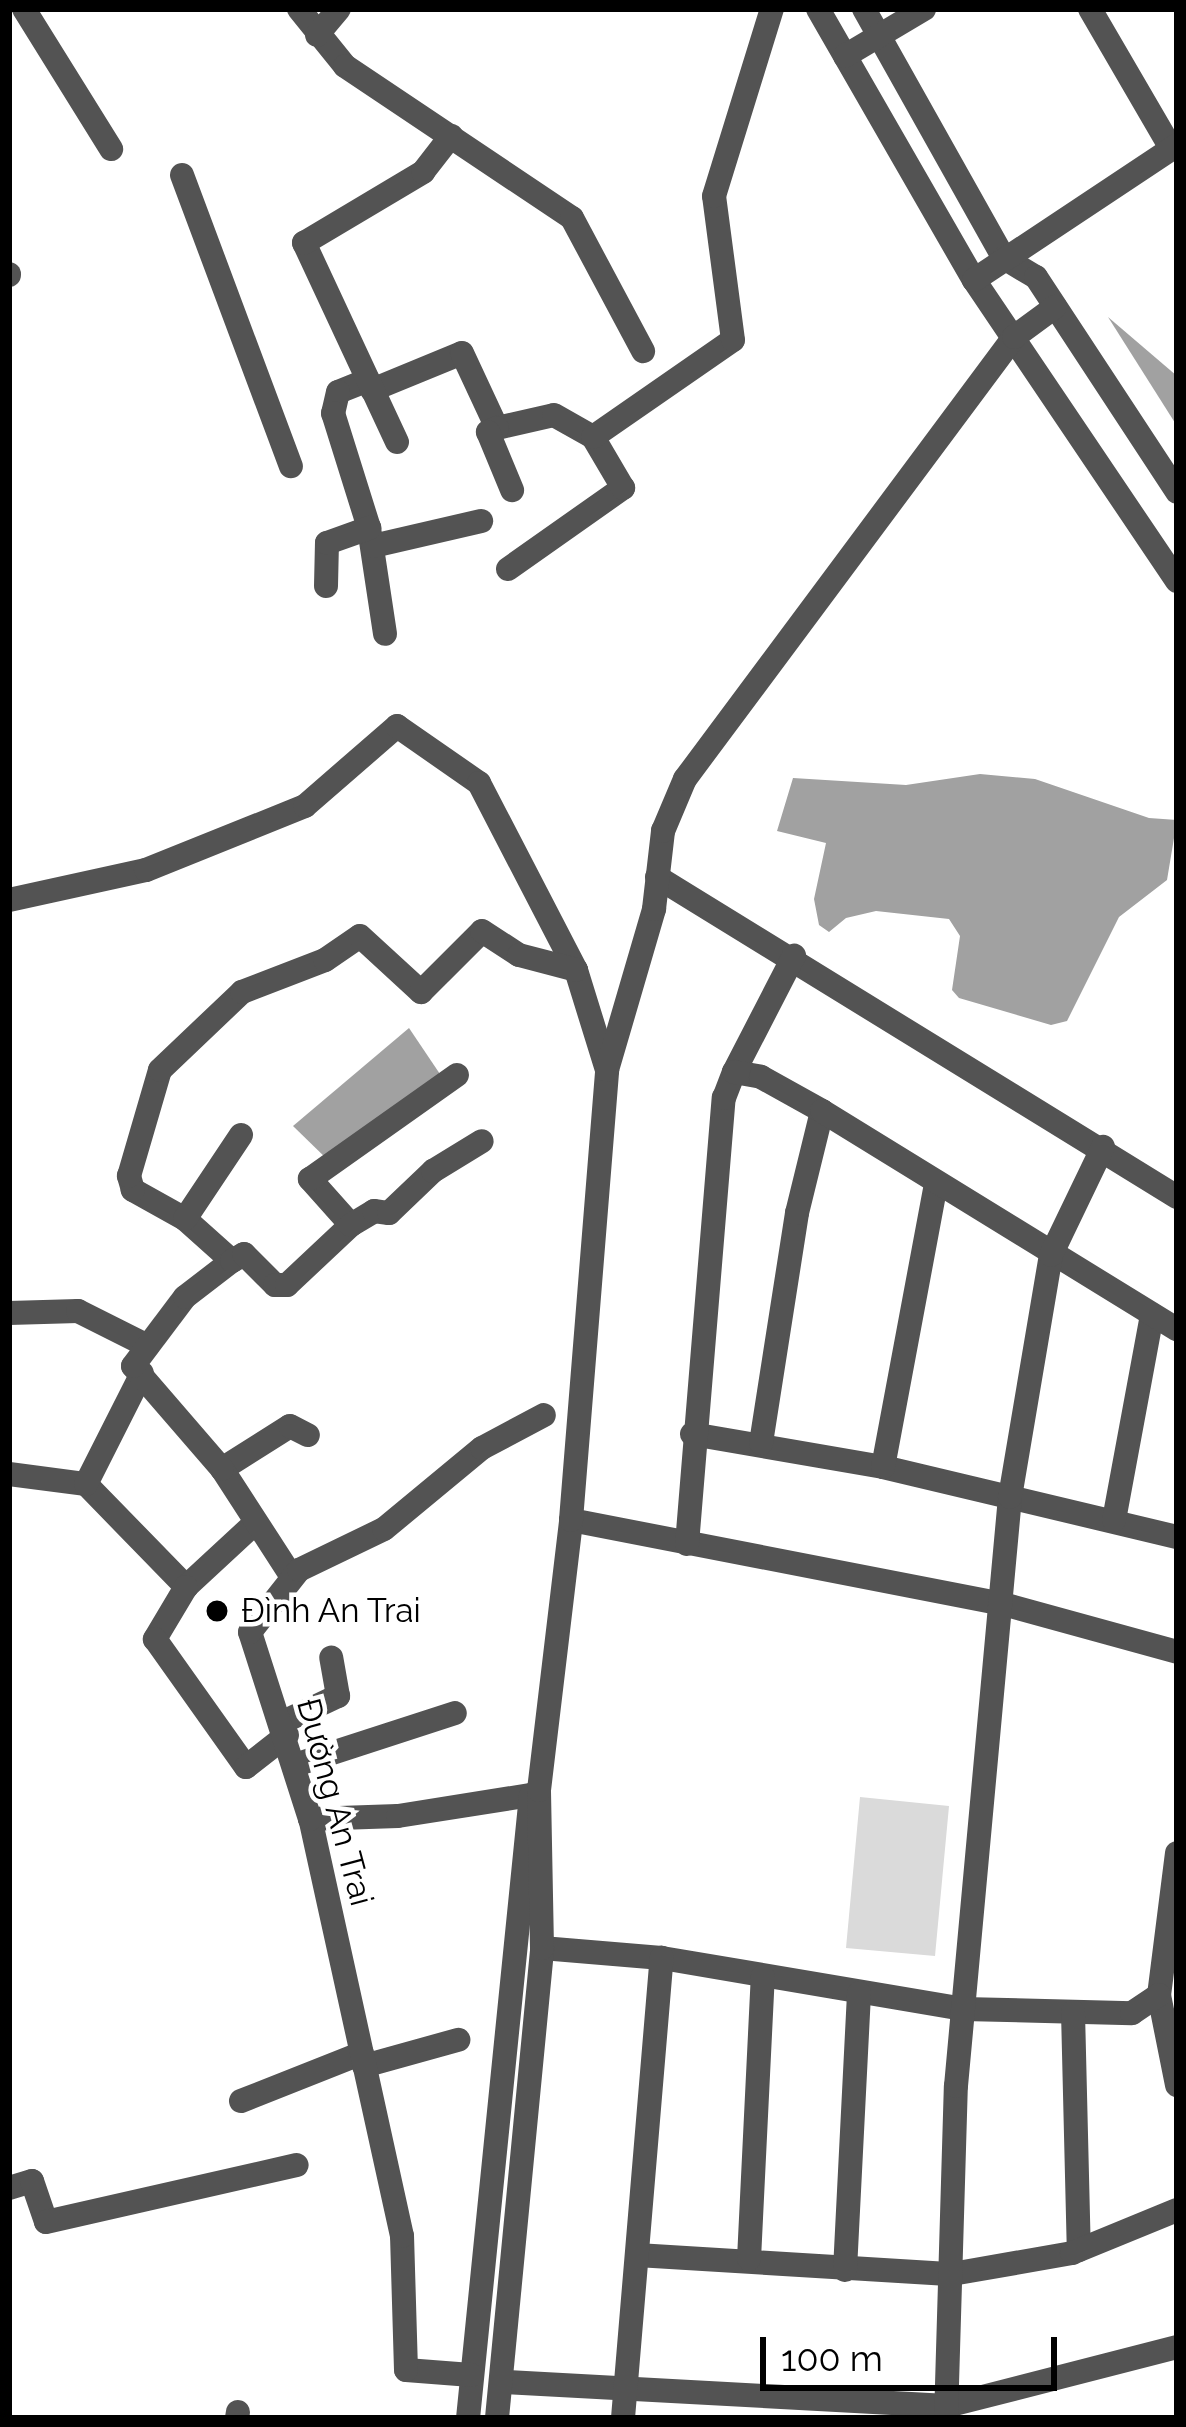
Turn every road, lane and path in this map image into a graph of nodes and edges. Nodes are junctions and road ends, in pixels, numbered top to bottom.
1 (24, 9) edge
2 (298, 9) edge
3 (339, 9) edge
4 (772, 9) edge
5 (818, 9) edge
6 (864, 9) edge
7 (924, 9) edge
8 (1090, 9) edge
9 (317, 35) junction
10 (878, 35) junction
11 (845, 56) junction
12 (451, 136) junction
13 (1174, 147) edge
14 (110, 148) dead end
15 (182, 175) dead end
16 (1004, 258) junction
17 (974, 280) junction
18 (1055, 307) junction
19 (1014, 337) junction
20 (643, 351) dead end
21 (370, 385) junction
22 (496, 428) junction
23 (593, 436) junction
24 (397, 442) dead end
25 (291, 466) dead end
26 (512, 490) dead end
27 (1177, 492) edge
28 (481, 521) dead end
29 (371, 537) junction
30 (508, 569) dead end
31 (1177, 581) edge
32 (326, 586) dead end
33 (385, 634) dead end
34 (657, 877) junction
35 (9, 900) edge
36 (794, 956) junction
37 (576, 970) junction
38 (607, 1070) junction
39 (734, 1072) junction
40 (457, 1075) dead end
41 (822, 1111) junction
42 (241, 1135) dead end
43 (482, 1141) dead end
44 (1103, 1147) junction
45 (936, 1185) junction
46 (1177, 1198) edge
47 (185, 1219) junction
48 (351, 1225) junction
49 (1051, 1255) junction
50 (232, 1261) junction
51 (9, 1313) edge
52 (1152, 1314) junction
53 (1177, 1329) edge
54 (148, 1346) junction
55 (142, 1373) junction
56 (544, 1415) dead end
57 (692, 1434) junction
58 (308, 1435) dead end
59 (761, 1443) junction
60 (883, 1467) junction
61 (222, 1468) junction
62 (9, 1474) edge
63 (86, 1484) junction
64 (1010, 1497) junction
65 (571, 1520) junction
66 (1114, 1520) junction
67 (255, 1523) junction
68 (1177, 1537) edge
69 (687, 1544) junction
70 (292, 1576) junction
71 (186, 1587) junction
72 (1003, 1604) junction
73 (1177, 1652) edge
74 (331, 1658) dead end
75 (454, 1713) dead end
76 (285, 1729) junction
77 (295, 1766) junction
78 (310, 1820) junction
79 (1177, 1853) edge
80 (542, 1948) junction
81 (662, 1958) junction
82 (763, 1976) junction
83 (859, 1993) junction
84 (1159, 1995) junction
85 (963, 2009) junction
86 (1073, 2012) junction
87 (458, 2040) dead end
88 (363, 2060) junction
89 (1177, 2085) edge
90 (241, 2101) dead end
91 (296, 2165) dead end
92 (20, 2185) edge
93 (1177, 2210) edge
94 (1079, 2250) junction
95 (637, 2255) junction
96 (749, 2259) junction
97 (845, 2270) junction
98 (952, 2274) junction
99 (1177, 2347) edge
100 (471, 2374) junction
101 (506, 2382) junction
102 (622, 2386) junction
103 (946, 2412) edge
104 (468, 2418) edge
105 (497, 2418) edge
106 (623, 2418) edge

1 - 14 street
2 - 9 street
3 - 9 street
4 - 23 street
5 - 11 street
6 - 10 street
7 - 10 street
8 - 13 street
9 - 12 street
10 - 11 street
10 - 16 street
11 - 17 street
12 - 20 street
12 - 21 street
13 - 16 street
15 - 25 street
16 - 17 street
16 - 18 street
17 - 19 street
18 - 19 street
18 - 27 street
19 - 31 street
19 - 34 street
21 - 22 street
21 - 24 street
21 - 29 street
22 - 23 street
22 - 26 street
23 - 30 street
28 - 29 street
29 - 32 street
29 - 33 street
34 - 36 street
34 - 38 street
35 - 37 street
36 - 39 street
36 - 44 street
37 - 38 street
37 - 47 street
38 - 65 street
39 - 41 street
39 - 57 street
40 - 48 street
41 - 45 street
41 - 59 street
42 - 47 street
43 - 48 street
44 - 46 street
44 - 49 street
45 - 49 street
45 - 60 street
47 - 50 street
48 - 50 street
49 - 52 street
49 - 64 street
50 - 54 street
51 - 54 street
52 - 53 street
52 - 66 street
54 - 55 street
55 - 61 street
55 - 63 street
56 - 70 street
57 - 59 street
57 - 69 street
58 - 61 street
59 - 60 street
60 - 64 street
61 - 67 street
62 - 63 street
63 - 71 street
64 - 66 street
64 - 72 street
65 - 69 street
65 - 80 street
66 - 68 street
67 - 70 street
67 - 71 street
69 - 72 street
70 - 76 street, Đường An Trai
71 - 76 street
72 - 73 street
72 - 85 street
74 - 76 street
75 - 77 street
76 - 77 street, Đường An Trai
77 - 78 street, Đường An Trai
78 - 88 street, Đường An Trai
78 - 100 street
79 - 84 street
80 - 81 street
80 - 101 street
81 - 82 street
81 - 95 street
82 - 83 street
82 - 96 street
83 - 85 street
83 - 97 street
84 - 86 street
84 - 89 street
85 - 86 street
85 - 98 street
86 - 94 street
87 - 88 street
88 - 90 street
88 - 100 street, Đường An Trai
91 - 92 street
93 - 94 street
94 - 98 street
95 - 96 street
95 - 102 street
96 - 97 street
97 - 98 street
98 - 103 street
99 - 103 street
100 - 104 street
101 - 102 street
101 - 105 street
102 - 103 street
102 - 106 street

